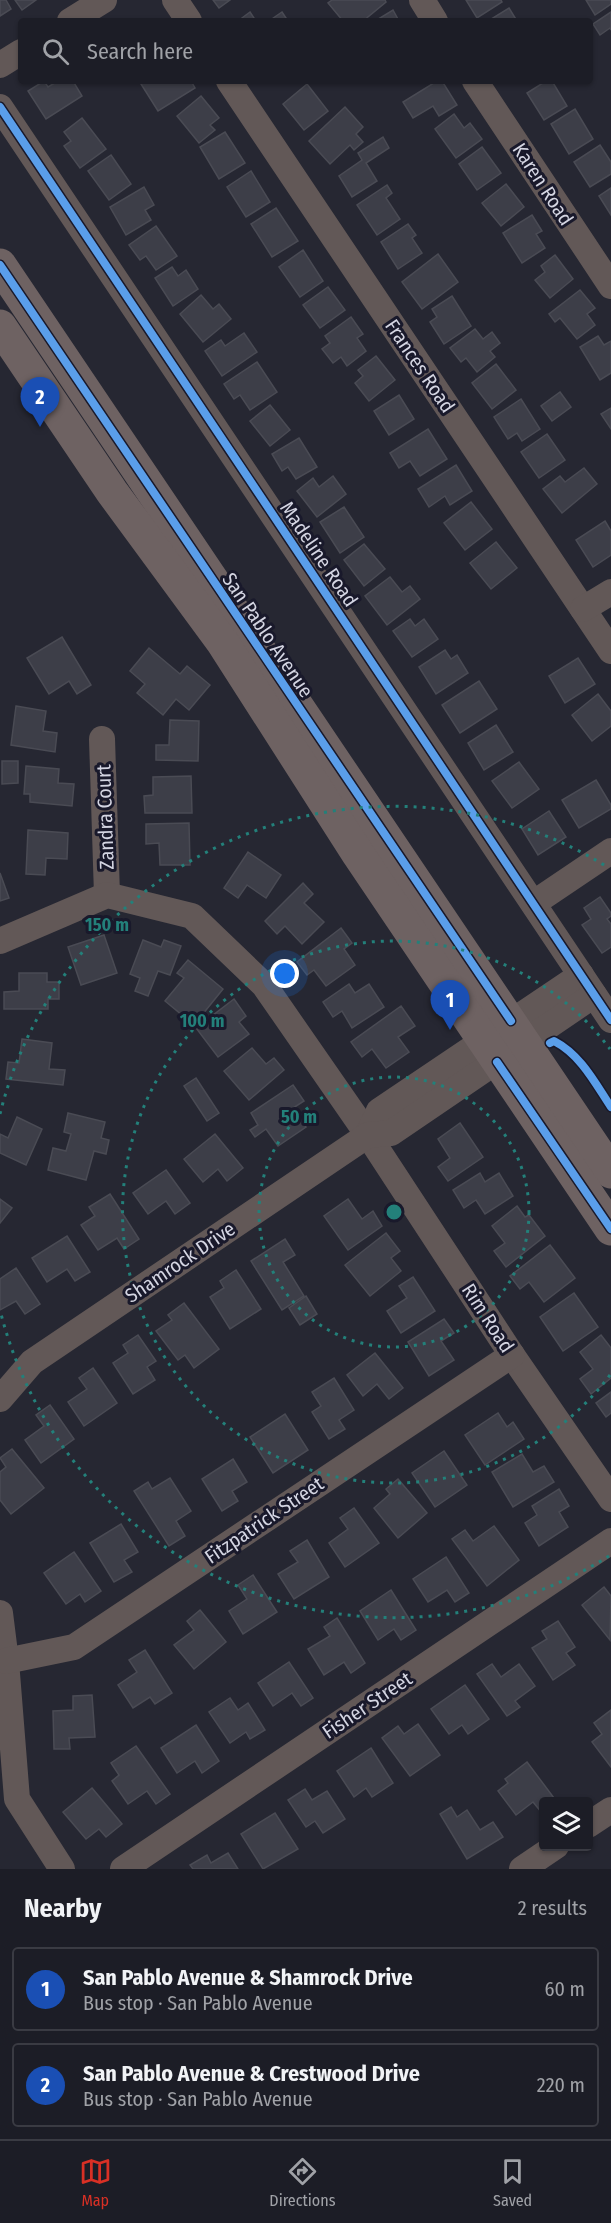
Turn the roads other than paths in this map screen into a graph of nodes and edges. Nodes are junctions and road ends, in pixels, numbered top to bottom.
1 (104, 0) edge
2 (175, 0) edge
3 (422, 0) edge
4 (75, 18) edge
5 (187, 18) edge
6 (433, 18) edge
7 (18, 54) edge
8 (0, 65) edge
9 (232, 84) edge
10 (477, 84) edge
11 (0, 108) edge
12 (0, 265) edge
13 (611, 286) edge
14 (36, 320) junction
15 (4, 339) edge
16 (611, 592) edge
17 (583, 609) junction
18 (611, 651) edge
19 (102, 739) dead end
20 (611, 851) edge
21 (108, 895) junction
22 (534, 903) junction
23 (0, 941) edge
24 (588, 985) junction
25 (611, 1020) edge
26 (518, 1032) junction
27 (490, 1051) junction
28 (368, 1135) junction
29 (611, 1172) edge
30 (611, 1229) edge
31 (512, 1355) junction
32 (0, 1399) edge
33 (611, 1499) edge
34 (611, 1541) edge
35 (0, 1613) edge
36 (6, 1662) junction
37 (611, 1810) edge
38 (593, 1822) edge
39 (549, 1851) edge
40 (62, 1869) edge
41 (123, 1869) edge
42 (522, 1869) edge

1 - 4 street
2 - 5 street
3 - 6 street
7 - 8 street
9 - 17 street, Frances Road
10 - 13 street, Karen Road
11 - 22 street, Madeline Road
12 - 14 main road, San Pablo Avenue
14 - 15 street
14 - 26 main road, San Pablo Avenue
15 - 27 main road
16 - 17 street
17 - 18 street, Frances Road
19 - 21 street, Zandra Court
20 - 22 street
21 - 23 street
21 - 28 street, Rim Road
22 - 24 street, Madeline Road
24 - 25 street, Madeline Road
24 - 26 street, Shamrock Drive
26 - 27 street, Shamrock Drive
26 - 29 main road, San Pablo Avenue
27 - 28 street, Shamrock Drive
27 - 30 main road
28 - 31 street, Rim Road
28 - 32 street, Shamrock Drive
31 - 33 street, Rim Road
31 - 36 street, Fitzpatrick Street
34 - 41 street, Fisher Street
35 - 36 street
36 - 40 street
37 - 38 street
39 - 42 street

